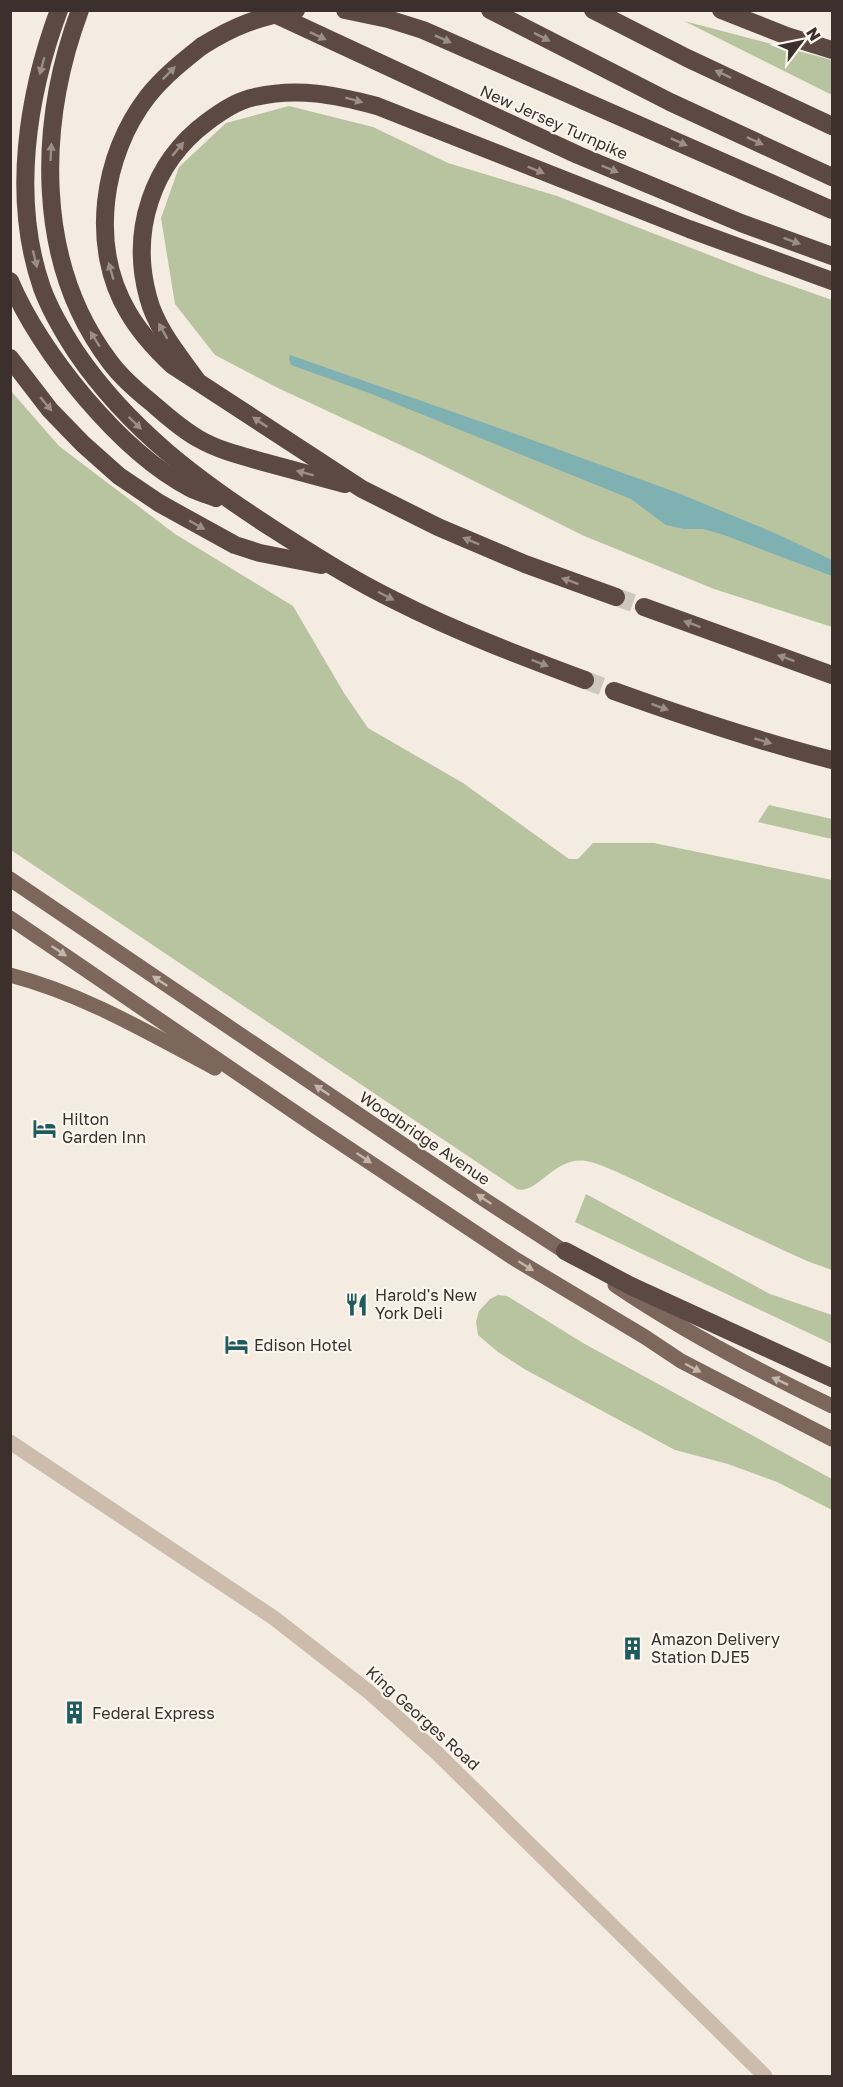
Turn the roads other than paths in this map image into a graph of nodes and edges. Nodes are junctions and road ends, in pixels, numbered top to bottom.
1 (59, 10) edge
2 (80, 10) edge
3 (266, 10) edge
4 (296, 10) edge
5 (345, 10) edge
6 (490, 10) edge
7 (592, 10) edge
8 (721, 10) edge
9 (832, 50) edge
10 (832, 126) edge
11 (832, 177) edge
12 (832, 210) edge
13 (832, 256) edge
14 (10, 281) edge
15 (832, 281) edge
16 (10, 358) edge
17 (196, 380) junction
18 (362, 489) junction
19 (235, 504) junction
20 (334, 568) junction
21 (616, 597) tunnel mouth
22 (644, 607) tunnel mouth
23 (832, 675) edge
24 (585, 680) tunnel mouth
25 (614, 691) tunnel mouth
26 (832, 760) edge
27 (10, 879) edge
28 (10, 918) edge
29 (10, 975) edge
30 (315, 1126) junction
31 (565, 1251) junction
32 (766, 1348) junction
33 (832, 1368) edge
34 (832, 1378) edge
35 (832, 1406) edge
36 (832, 1439) edge
37 (10, 1442) edge
38 (765, 2076) edge

1 -> 19 highway
18 -> 2 highway
3 -> 13 highway, New Jersey Turnpike
17 -> 4 highway, bridge
5 -> 12 highway
6 -> 11 highway
10 -> 7 highway
8 - 9 highway
14 - 19 highway
17 -> 15 highway
16 -> 20 highway
18 -> 17 highway
21 -> 18 highway
19 - 20 highway
20 -> 24 highway
23 -> 22 highway
25 -> 26 highway
31 -> 27 main road, Woodbridge Avenue
28 -> 30 main road
29 - 30 main road
30 -> 36 main road
31 - 32 highway
35 -> 31 main road, Woodbridge Avenue
32 - 33 highway
32 - 34 highway
37 - 38 street, King Georges Road

